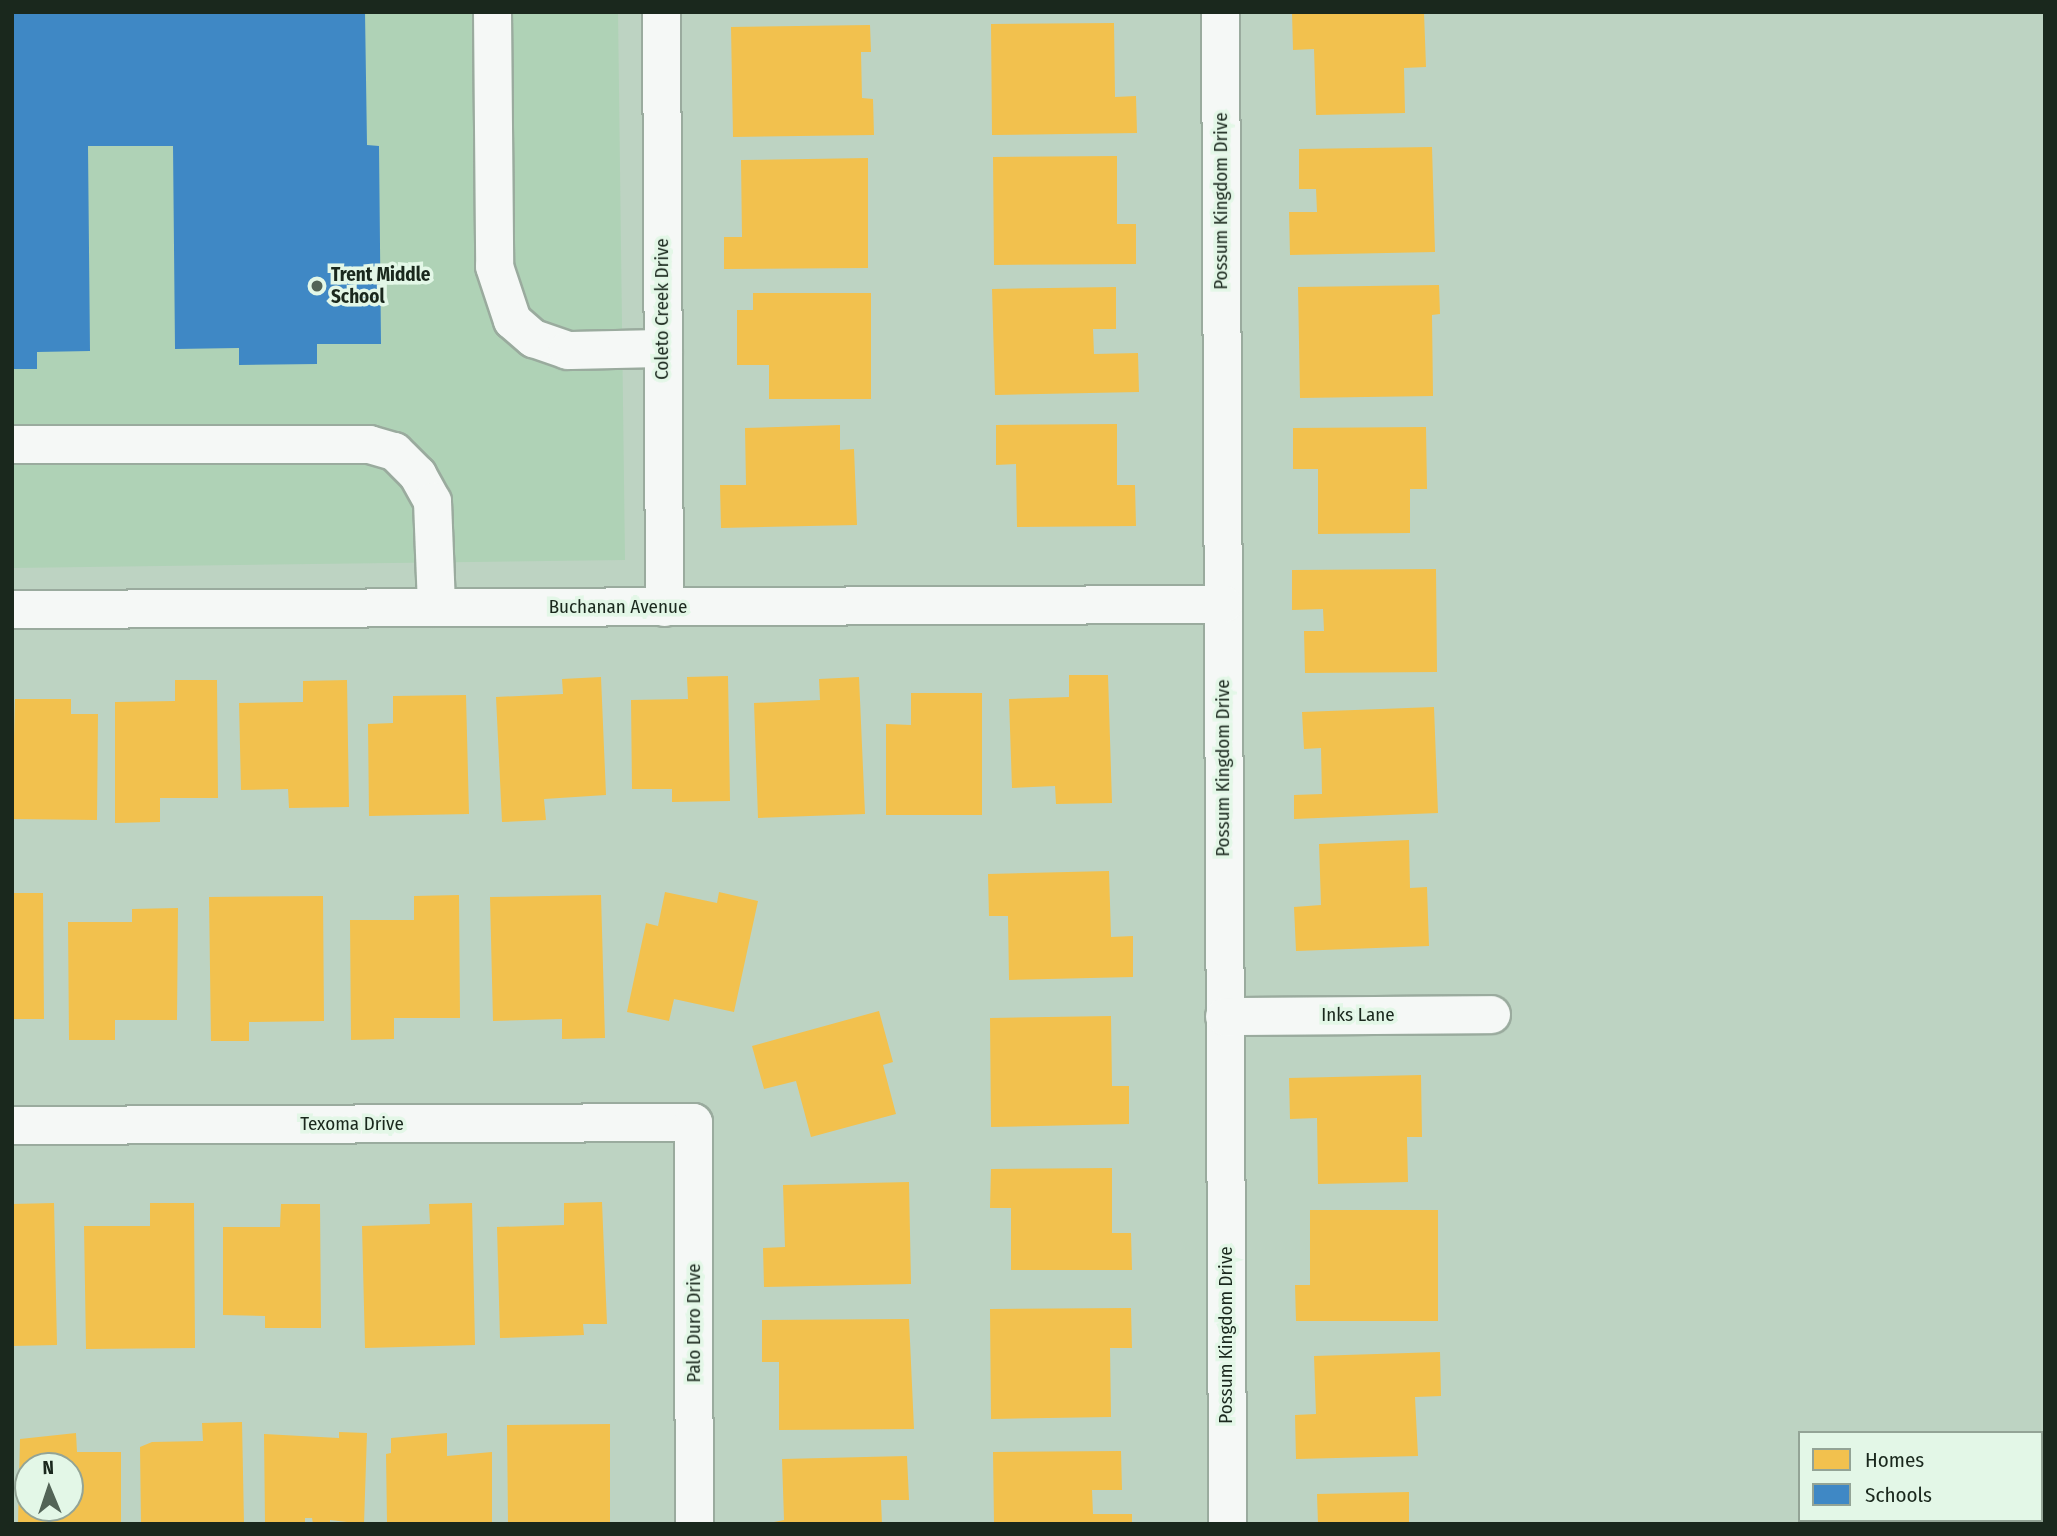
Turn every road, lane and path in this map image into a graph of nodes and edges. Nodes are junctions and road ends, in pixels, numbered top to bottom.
1 (492, 12) edge
2 (661, 12) edge
3 (1220, 12) edge
4 (663, 348) junction
5 (12, 444) edge
6 (1223, 604) junction
7 (436, 607) junction
8 (664, 607) junction
9 (12, 609) edge
10 (1491, 1014) dead end
11 (1224, 1016) junction
12 (693, 1122) joint
13 (12, 1125) edge
14 (694, 1524) edge
15 (1227, 1524) edge

1 - 4 street
2 - 4 street, Coleto Creek Drive
3 - 6 street, Possum Kingdom Drive
4 - 8 street, Coleto Creek Drive
5 - 7 street
6 - 8 street, Buchanan Avenue
6 - 11 street, Possum Kingdom Drive
7 - 8 street, Buchanan Avenue
7 - 9 street, Buchanan Avenue
10 - 11 street, Inks Lane
11 - 15 street, Possum Kingdom Drive
12 - 13 street, Texoma Drive
12 - 14 street, Palo Duro Drive

